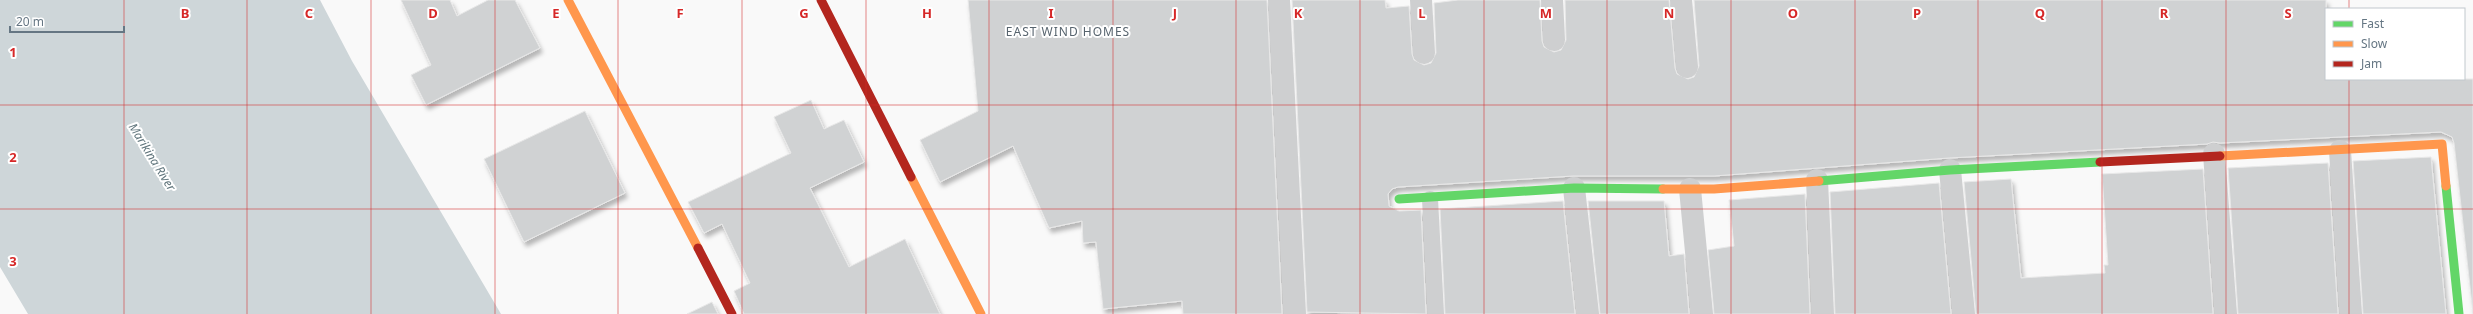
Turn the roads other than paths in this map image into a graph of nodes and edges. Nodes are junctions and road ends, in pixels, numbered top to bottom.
1 (568, 0) edge
2 (822, 0) edge
3 (1279, 0) edge
4 (1421, 0) edge
5 (1552, 0) edge
6 (1681, 0) edge
7 (1554, 40) dead end
8 (1424, 53) dead end
9 (1687, 67) dead end
10 (2340, 150) junction
11 (2214, 154) junction
12 (1950, 170) junction
13 (1817, 180) junction
14 (1574, 188) junction
15 (1690, 189) junction
16 (1399, 199) dead end
17 (1430, 199) junction
18 (732, 314) edge
19 (981, 314) edge
20 (1295, 314) edge
21 (1436, 314) edge
22 (1588, 314) edge
23 (1702, 314) edge
24 (1823, 314) edge
25 (1964, 314) edge
26 (2226, 314) edge
27 (2352, 314) edge
28 (2459, 314) edge

1 - 18 street
2 - 19 street
3 - 20 street
4 - 8 street
5 - 7 street
6 - 9 street
10 - 11 street
10 - 27 street
10 - 28 street
11 - 12 street
11 - 26 street
12 - 13 street
12 - 25 street
13 - 15 street
13 - 24 street
14 - 15 street
14 - 17 street
14 - 22 street
15 - 23 street
16 - 17 street
17 - 21 lane

